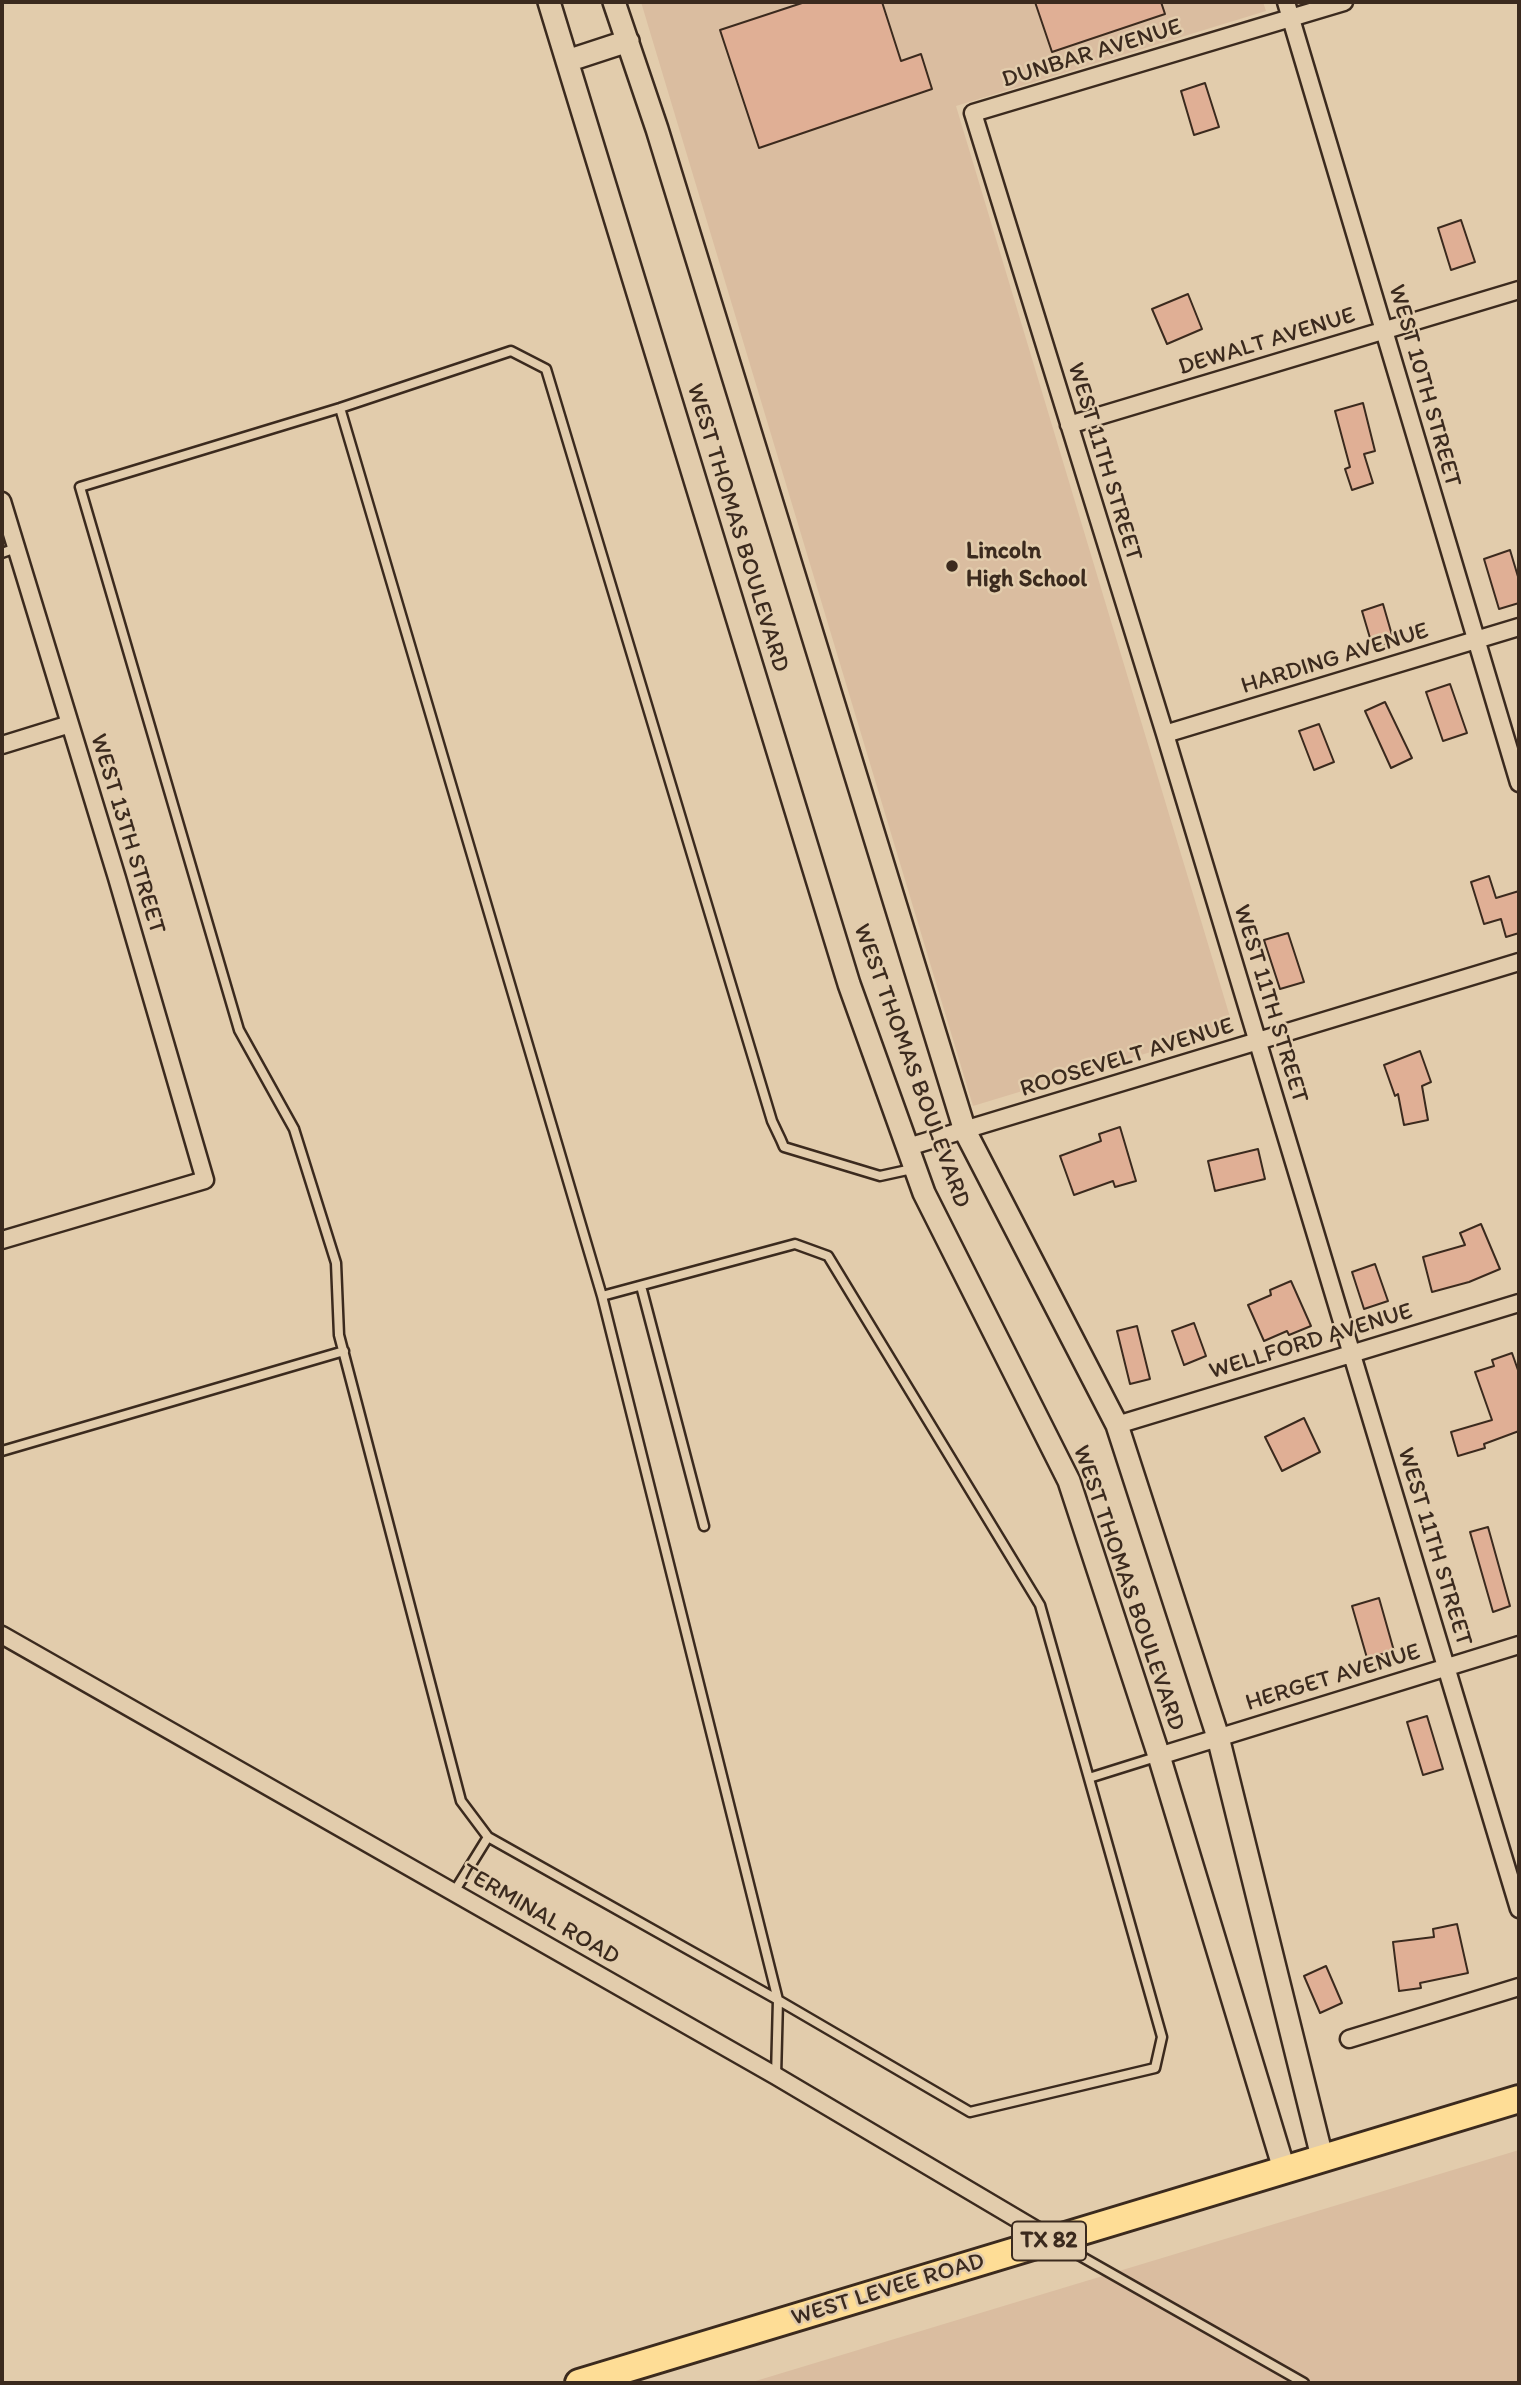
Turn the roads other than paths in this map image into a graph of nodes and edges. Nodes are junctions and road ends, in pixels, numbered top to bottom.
1 (549, 2) edge
2 (614, 2) edge
3 (1344, 2) edge
4 (1289, 10) edge
5 (628, 41) junction
6 (567, 61) junction
7 (973, 113) joint
8 (1519, 290) edge
9 (1384, 331) junction
10 (340, 408) junction
11 (1069, 425) junction
12 (2, 501) edge
13 (9, 550) edge
14 (1519, 627) edge
15 (1475, 640) junction
16 (70, 724) junction
17 (1165, 734) junction
18 (2, 745) edge
19 (1519, 783) edge
20 (1519, 962) edge
21 (1258, 1041) junction
22 (965, 1131) junction
23 (908, 1147) junction
24 (916, 1168) junction
25 (2, 1240) edge
26 (641, 1286) junction
27 (601, 1296) junction
28 (1519, 1303) edge
29 (344, 1351) junction
30 (1352, 1354) junction
31 (1116, 1425) junction
32 (2, 1451) edge
33 (704, 1526) dead end
34 (2, 1634) edge
35 (1519, 1645) edge
36 (1447, 1667) junction
37 (1218, 1737) junction
38 (1159, 1756) junction
39 (1089, 1778) junction
40 (488, 1837) junction
41 (454, 1892) junction
42 (1519, 1909) edge
43 (1519, 1987) edge
44 (778, 2000) junction
45 (1349, 2039) dead end
46 (776, 2076) junction
47 (1519, 2099) edge
48 (1322, 2157) junction
49 (1284, 2169) junction
50 (1052, 2240) junction
51 (579, 2383) edge
52 (1304, 2383) edge

1 - 6 street, WEST THOMAS BOULEVARD
2 - 5 street, WEST THOMAS BOULEVARD
3 - 4 street, DUNBAR AVENUE
4 - 7 street, DUNBAR AVENUE
4 - 9 street, WEST 10TH STREET
5 - 6 street
5 - 22 street, WEST THOMAS BOULEVARD
6 - 23 street, WEST THOMAS BOULEVARD
7 - 11 street, WEST 11TH STREET
8 - 9 street, DEWALT AVENUE
9 - 11 street, DEWALT AVENUE
9 - 15 street, WEST 10TH STREET
10 - 24 lane
10 - 27 lane
10 - 29 lane
11 - 17 street, WEST 11TH STREET
12 - 13 street, WEST 13TH STREET
13 - 16 street, WEST 13TH STREET
14 - 15 street, HARDING AVENUE
15 - 17 street, HARDING AVENUE
15 - 19 street, WEST 10TH STREET
16 - 18 street
16 - 25 street, WEST 13TH STREET
17 - 21 street, WEST 11TH STREET
20 - 21 street, ROOSEVELT AVENUE
21 - 22 street, ROOSEVELT AVENUE
21 - 30 street, WEST 11TH STREET
22 - 23 street, ROOSEVELT AVENUE
22 - 31 street, WEST THOMAS BOULEVARD
23 - 24 street, WEST THOMAS BOULEVARD
24 - 38 street, WEST THOMAS BOULEVARD
26 - 27 lane
26 - 33 lane
26 - 39 lane
27 - 44 lane
28 - 30 street, WELLFORD AVENUE
29 - 32 lane
29 - 40 lane
30 - 31 street, WELLFORD AVENUE
30 - 36 street, WEST 11TH STREET
31 - 37 street, WEST THOMAS BOULEVARD
34 - 41 street, TERMINAL ROAD
35 - 36 street, HERGET AVENUE
36 - 37 street, HERGET AVENUE
36 - 42 street, WEST 11TH STREET
37 - 38 street, HERGET AVENUE
37 - 48 street, WEST THOMAS BOULEVARD
38 - 39 lane
38 - 49 street, WEST THOMAS BOULEVARD
39 - 44 lane
40 - 41 lane
40 - 44 lane
41 - 46 street, TERMINAL ROAD
43 - 45 street
44 - 46 lane
46 - 50 street, TERMINAL ROAD
47 - 48 main road, WEST LEVEE ROAD / TX 82
48 - 49 main road, WEST LEVEE ROAD / TX 82
49 - 50 main road, WEST LEVEE ROAD / TX 82
50 - 51 main road, WEST LEVEE ROAD / TX 82
50 - 52 lane

